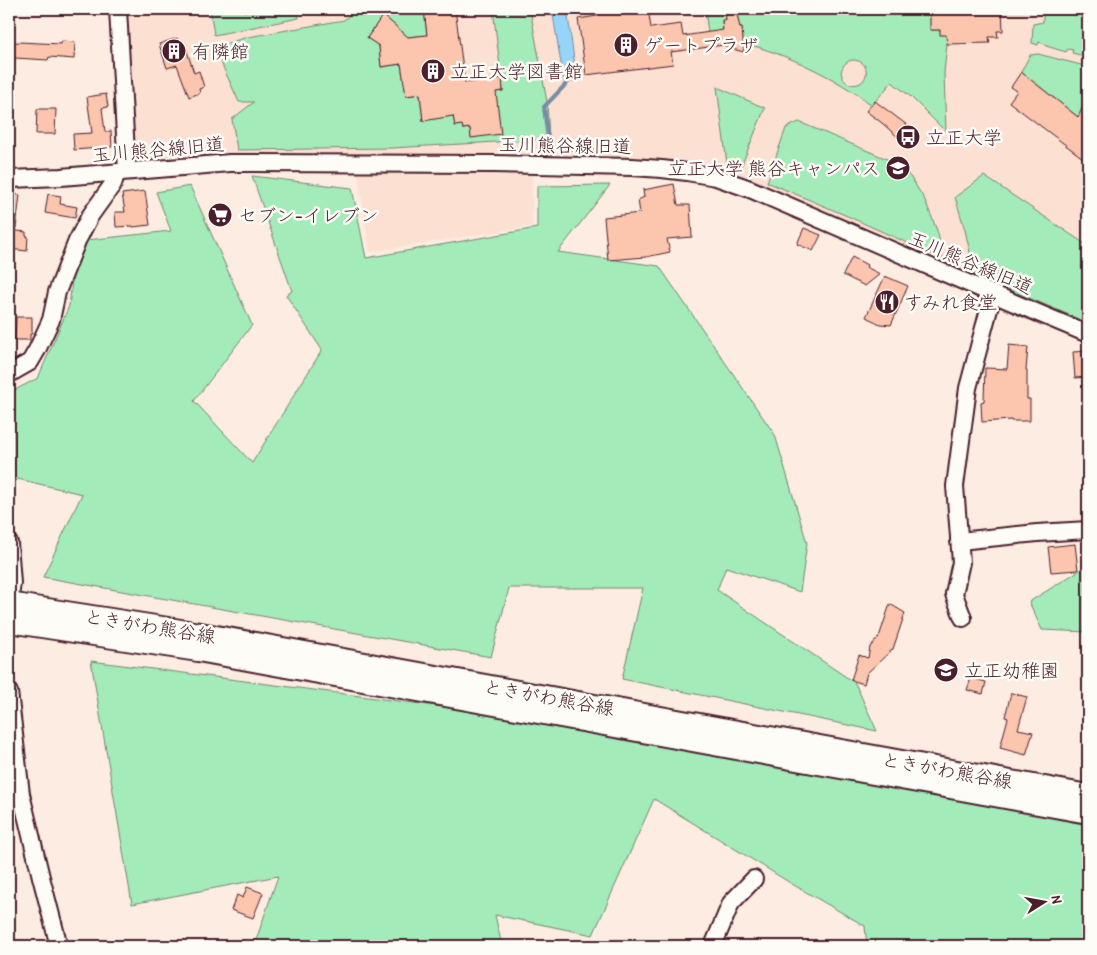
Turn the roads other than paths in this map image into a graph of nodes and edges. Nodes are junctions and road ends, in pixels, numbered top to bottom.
1 (118, 9) edge
2 (122, 172) junction
3 (9, 178) edge
4 (993, 294) junction
5 (1088, 334) edge
6 (9, 374) edge
7 (1088, 530) edge
8 (959, 541) junction
9 (9, 543) edge
10 (9, 603) edge
11 (963, 618) dead end
12 (9, 622) edge
13 (9, 692) edge
14 (1088, 795) edge
15 (1088, 813) edge
16 (754, 879) dead end
17 (59, 946) edge
18 (713, 946) edge

1 - 2 street
2 - 3 street, 玉川熊谷線旧道
2 - 4 street, 玉川熊谷線旧道
2 - 6 street
4 - 5 street, 玉川熊谷線旧道
4 - 8 street
7 - 8 street
8 - 11 street
9 - 10 street
10 - 14 main road, ときがわ熊谷線
12 - 15 main road, ときがわ熊谷線
13 - 17 street
16 - 18 street

